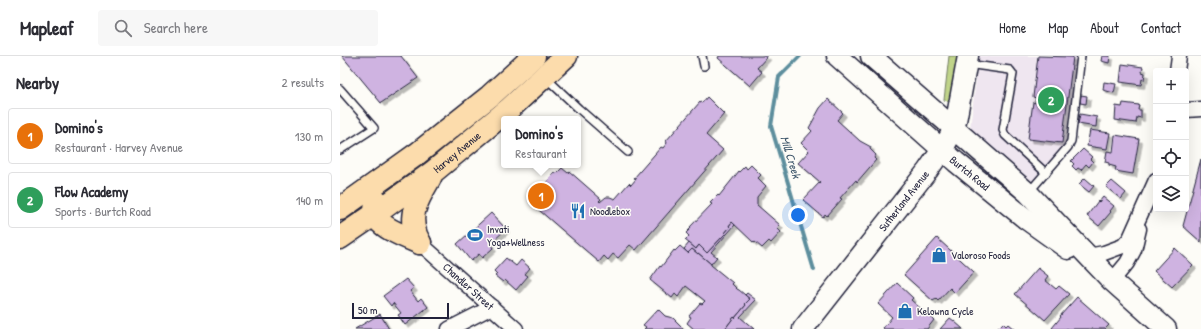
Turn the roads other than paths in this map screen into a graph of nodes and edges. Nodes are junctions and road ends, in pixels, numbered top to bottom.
1 (534, 56) edge
2 (566, 56) edge
3 (702, 56) edge
4 (871, 56) edge
5 (1081, 56) edge
6 (1179, 56) edge
7 (839, 58) edge
8 (967, 60) edge
9 (704, 66) dead end
10 (1177, 68) edge
11 (544, 76) junction
12 (340, 89) edge
13 (1201, 109) edge
14 (1189, 110) edge
15 (954, 129) junction
16 (942, 149) junction
17 (340, 150) edge
18 (628, 152) dead end
19 (433, 172) junction
20 (1046, 173) junction
21 (381, 180) junction
22 (1153, 187) edge
23 (1028, 193) junction
24 (1145, 207) junction
25 (340, 209) edge
26 (375, 214) junction
27 (340, 238) edge
28 (420, 243) junction
29 (1088, 256) junction
30 (1112, 280) junction
31 (492, 307) junction
32 (449, 329) edge
33 (516, 329) edge
34 (803, 329) edge
35 (1166, 329) edge

1 - 21 highway, Harvey Avenue
2 - 11 highway, Harvey Avenue
3 - 9 lane
4 - 15 main road, Burtch Road
5 - 20 lane
6 - 10 street
7 - 16 main road, Burtch Road
8 - 15 main road, Sutherland Avenue
8 - 20 lane
11 - 18 lane
11 - 19 highway, Harvey Avenue
12 - 17 lane
13 - 14 street
15 - 16 main road, Sutherland Avenue
15 - 23 main road, Burtch Road
16 - 30 main road, Burtch Road
16 - 34 main road, Sutherland Avenue
19 - 26 highway, Harvey Avenue
19 - 28 highway
20 - 23 lane
21 - 25 highway, Harvey Avenue
21 - 26 highway
22 - 24 street
23 - 29 main road, Burtch Road
24 - 29 street
24 - 30 street
26 - 27 highway, Harvey Avenue
26 - 28 highway
28 - 31 street, Chandler Street
29 - 30 main road, Burtch Road
30 - 35 main road, Burtch Road
31 - 32 street
31 - 33 street, Chandler Street

